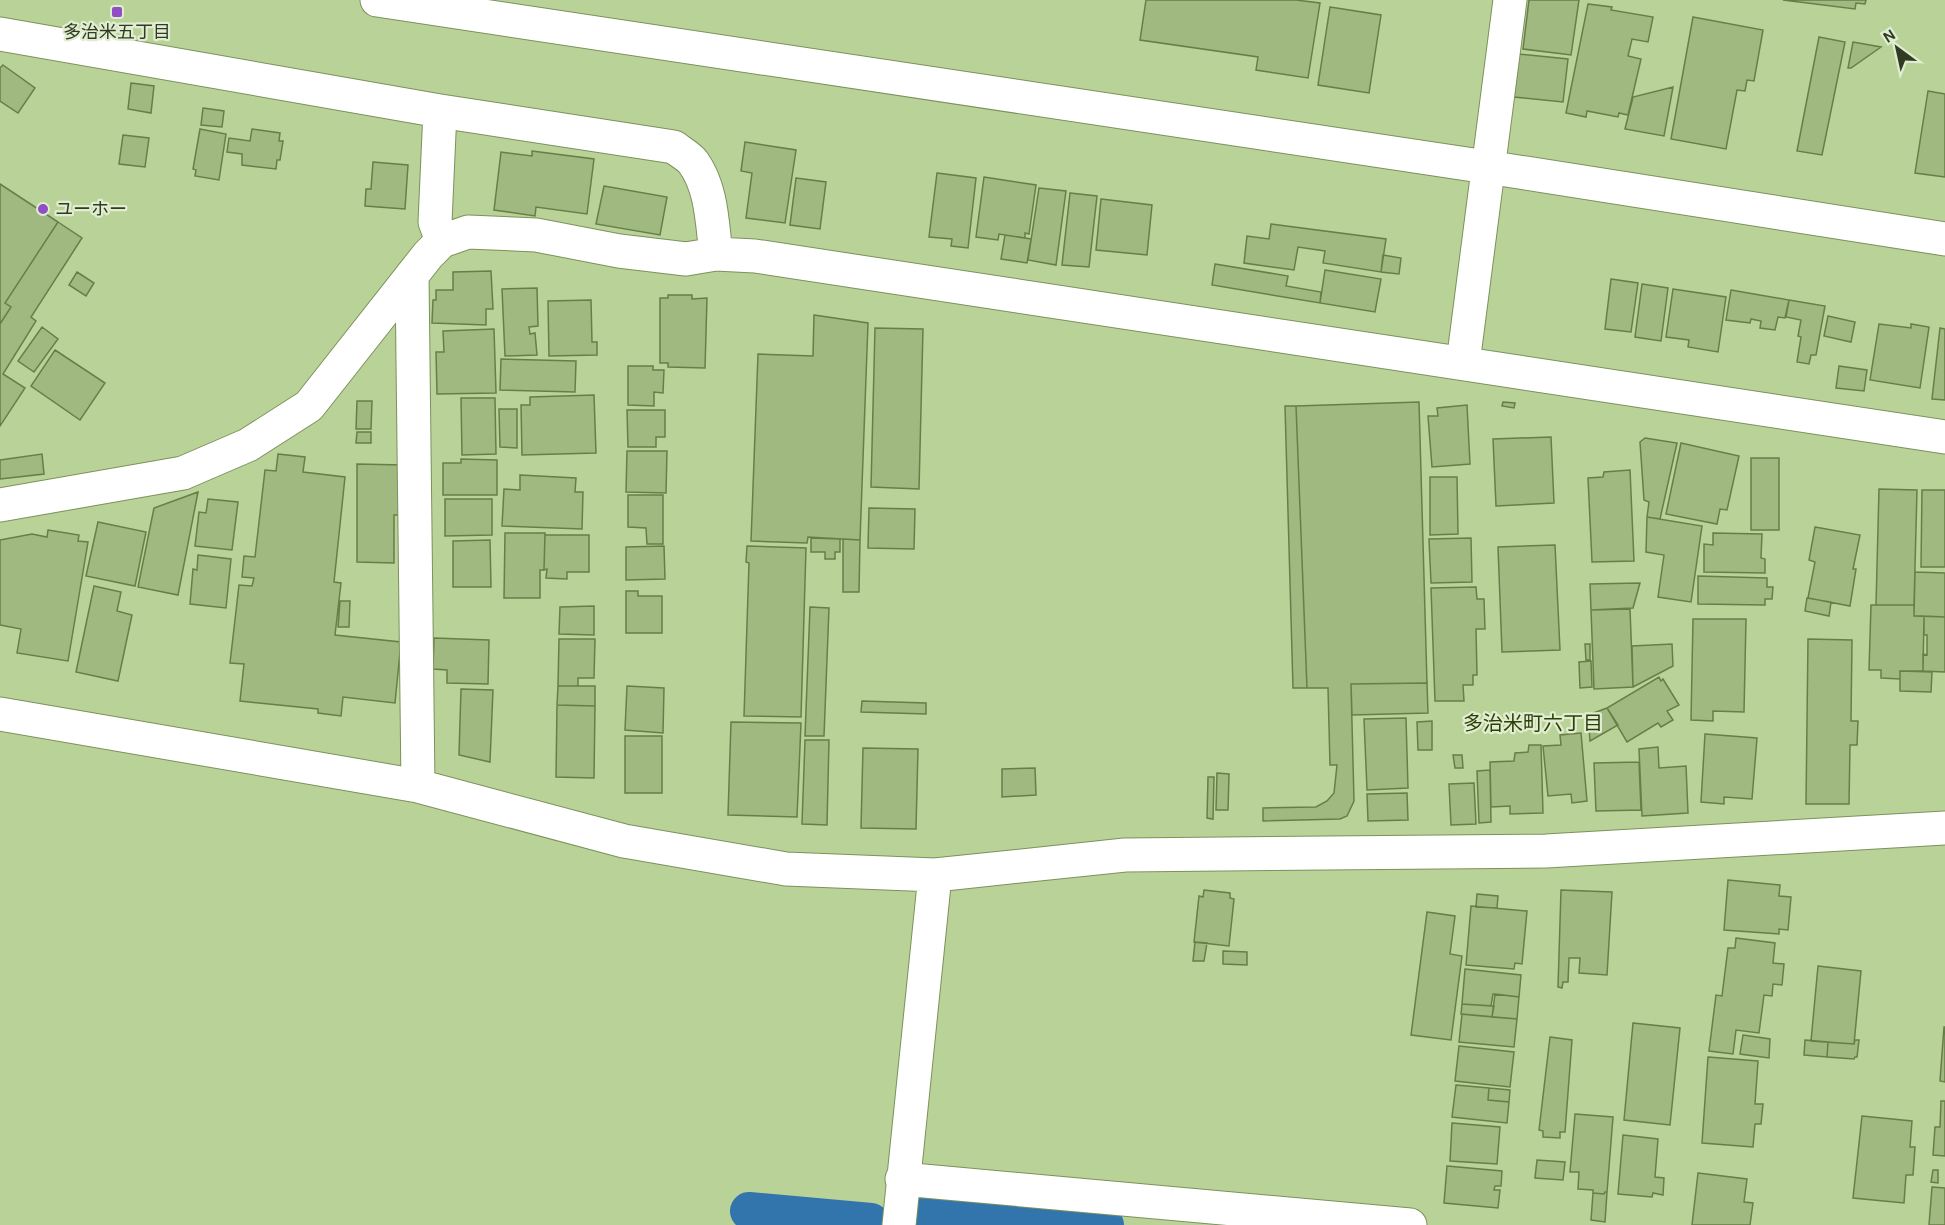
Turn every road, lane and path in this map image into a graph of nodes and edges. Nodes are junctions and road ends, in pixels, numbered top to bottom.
1 (380, 0) edge
2 (1510, 0) edge
3 (0, 34) edge
4 (440, 111) junction
5 (1487, 167) junction
6 (1945, 239) edge
7 (442, 241) junction
8 (716, 254) junction
9 (412, 274) junction
10 (1463, 363) junction
11 (1945, 437) edge
12 (0, 505) edge
13 (0, 714) edge
14 (418, 786) junction
15 (1945, 828) edge
16 (936, 875) junction
17 (902, 1179) junction
18 (898, 1225) edge
19 (1410, 1225) edge

1 - 5 street
2 - 5 street
3 - 4 street
4 - 7 street
4 - 8 street
5 - 6 street
5 - 10 street
7 - 8 street
7 - 9 street
8 - 10 street
9 - 12 street
9 - 14 street
10 - 11 street
13 - 14 street
14 - 16 street
15 - 16 street
16 - 17 street
17 - 18 street
17 - 19 street

